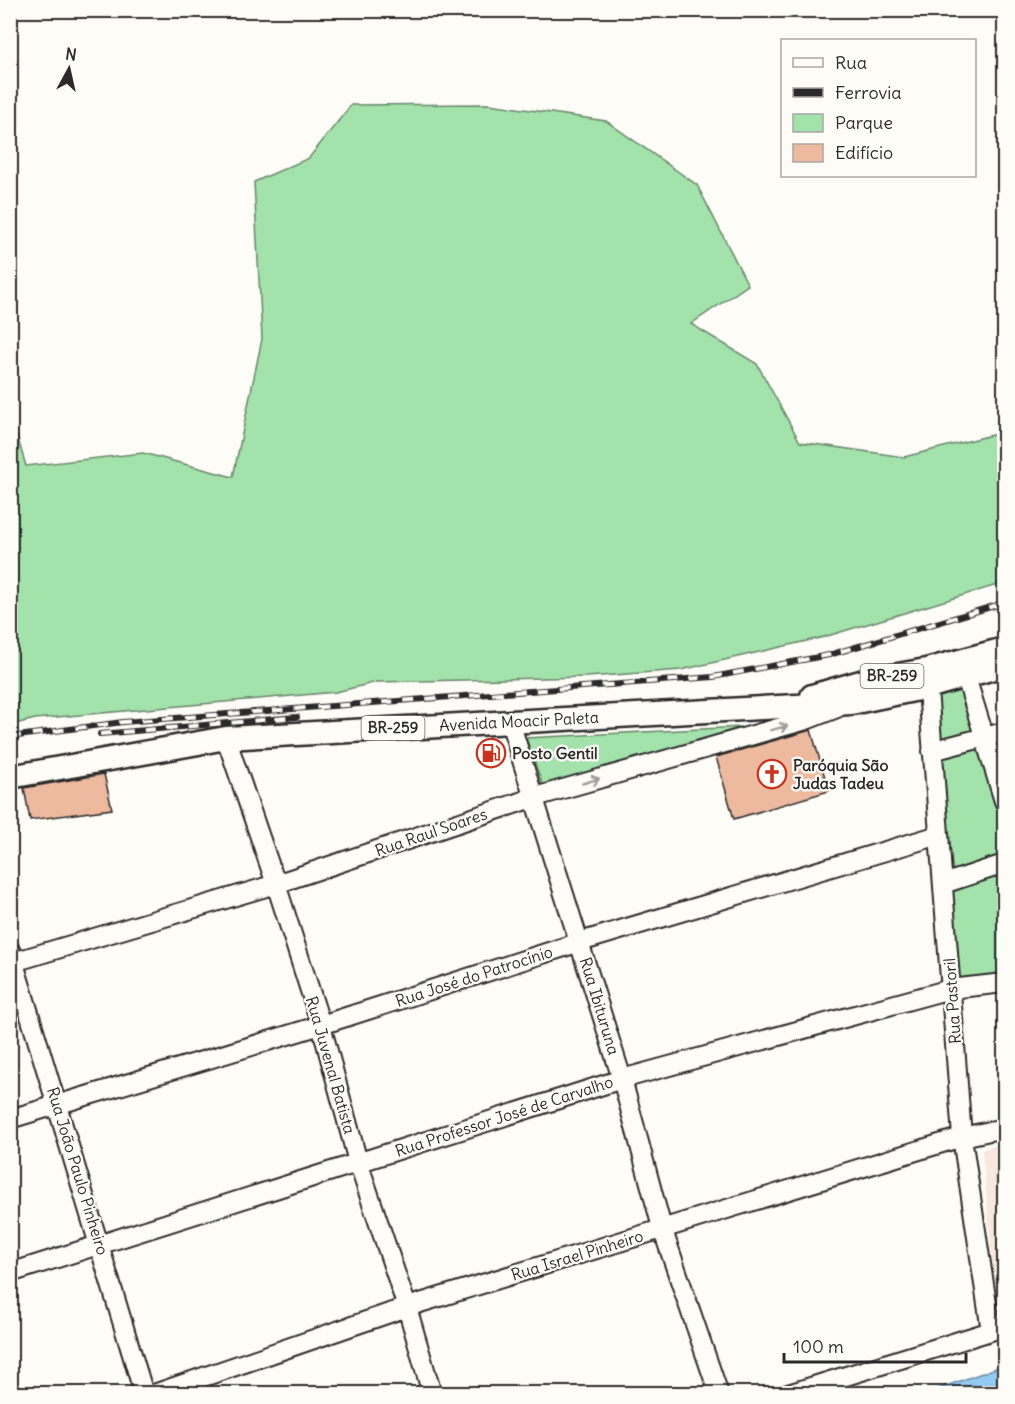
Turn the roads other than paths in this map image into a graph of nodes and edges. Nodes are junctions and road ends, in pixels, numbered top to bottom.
1 (1005, 649) edge
2 (1005, 665) edge
3 (964, 669) junction
4 (927, 679) junction
5 (851, 703) junction
6 (779, 705) junction
7 (510, 722) junction
8 (1005, 732) edge
9 (226, 738) junction
10 (984, 738) junction
11 (932, 751) junction
12 (10, 777) edge
13 (535, 797) junction
14 (1005, 801) edge
15 (939, 835) junction
16 (1005, 864) edge
17 (276, 884) junction
18 (944, 884) junction
19 (580, 942) junction
20 (12, 958) edge
21 (1005, 983) edge
22 (950, 989) junction
23 (321, 1025) junction
24 (622, 1079) junction
25 (58, 1105) junction
26 (10, 1119) edge
27 (1005, 1128) edge
28 (963, 1137) junction
29 (358, 1162) junction
30 (662, 1228) junction
31 (100, 1245) junction
32 (10, 1273) edge
33 (406, 1307) junction
34 (998, 1328) edge
35 (144, 1394) edge
36 (154, 1394) edge
37 (432, 1394) edge
38 (719, 1394) edge
39 (788, 1394) edge

1 - 3 main road, Avenida Moacir Paleta / BR-259
2 - 3 main road, Avenida Moacir Paleta / BR-259
3 - 4 main road, Avenida Moacir Paleta / BR-259
3 - 10 street
4 - 5 main road, Avenida Moacir Paleta / BR-259
4 - 6 main road, Avenida Moacir Paleta / BR-259
4 - 11 street, Rua Pastoril
5 - 6 main road, Avenida Moacir Paleta / BR-259
13 -> 5 street, Rua Raul Soares
6 - 7 main road, Avenida Moacir Paleta / BR-259
7 - 9 main road, Avenida Moacir Paleta / BR-259
7 - 13 street, Rua Ibituruna
8 - 10 street
9 - 12 main road, Avenida Moacir Paleta / BR-259
9 - 17 street, Rua Juvenal Batista
10 - 11 street
10 - 14 street
11 - 15 street, Rua Pastoril
13 - 17 street, Rua Raul Soares
13 - 19 street, Rua Ibituruna
15 - 18 street, Rua Pastoril
15 - 19 street, Rua José do Patrocínio
16 - 18 street
17 - 20 street, Rua Raul Soares
17 - 23 street, Rua Juvenal Batista
18 - 22 street, Rua Pastoril
19 - 23 street, Rua José do Patrocínio
19 - 24 street, Rua Ibituruna
20 - 25 street, Rua João Paulo Pinheiro
21 - 22 street, Rua Professor José de Carvalho
22 - 24 street, Rua Professor José de Carvalho
22 - 28 street, Rua Pastoril
23 - 25 street, Rua José do Patrocínio
23 - 29 street, Rua Juvenal Batista
24 - 29 street, Rua Professor José de Carvalho
24 - 30 street, Rua Ibituruna
25 - 26 street, Rua José do Patrocínio
25 - 31 street, Rua João Paulo Pinheiro
27 - 28 street, Rua Israel Pinheiro
28 - 30 street, Rua Israel Pinheiro
28 - 34 street, Rua Pastoril
29 - 31 street, Rua Professor José de Carvalho
29 - 33 street, Rua Juvenal Batista
30 - 33 street, Rua Israel Pinheiro
30 - 38 street, Rua Ibituruna
31 - 32 street, Rua Professor José de Carvalho
31 - 35 street, Rua João Paulo Pinheiro
33 - 36 street, Rua Israel Pinheiro
33 - 37 street, Rua Juvenal Batista
34 - 39 street

